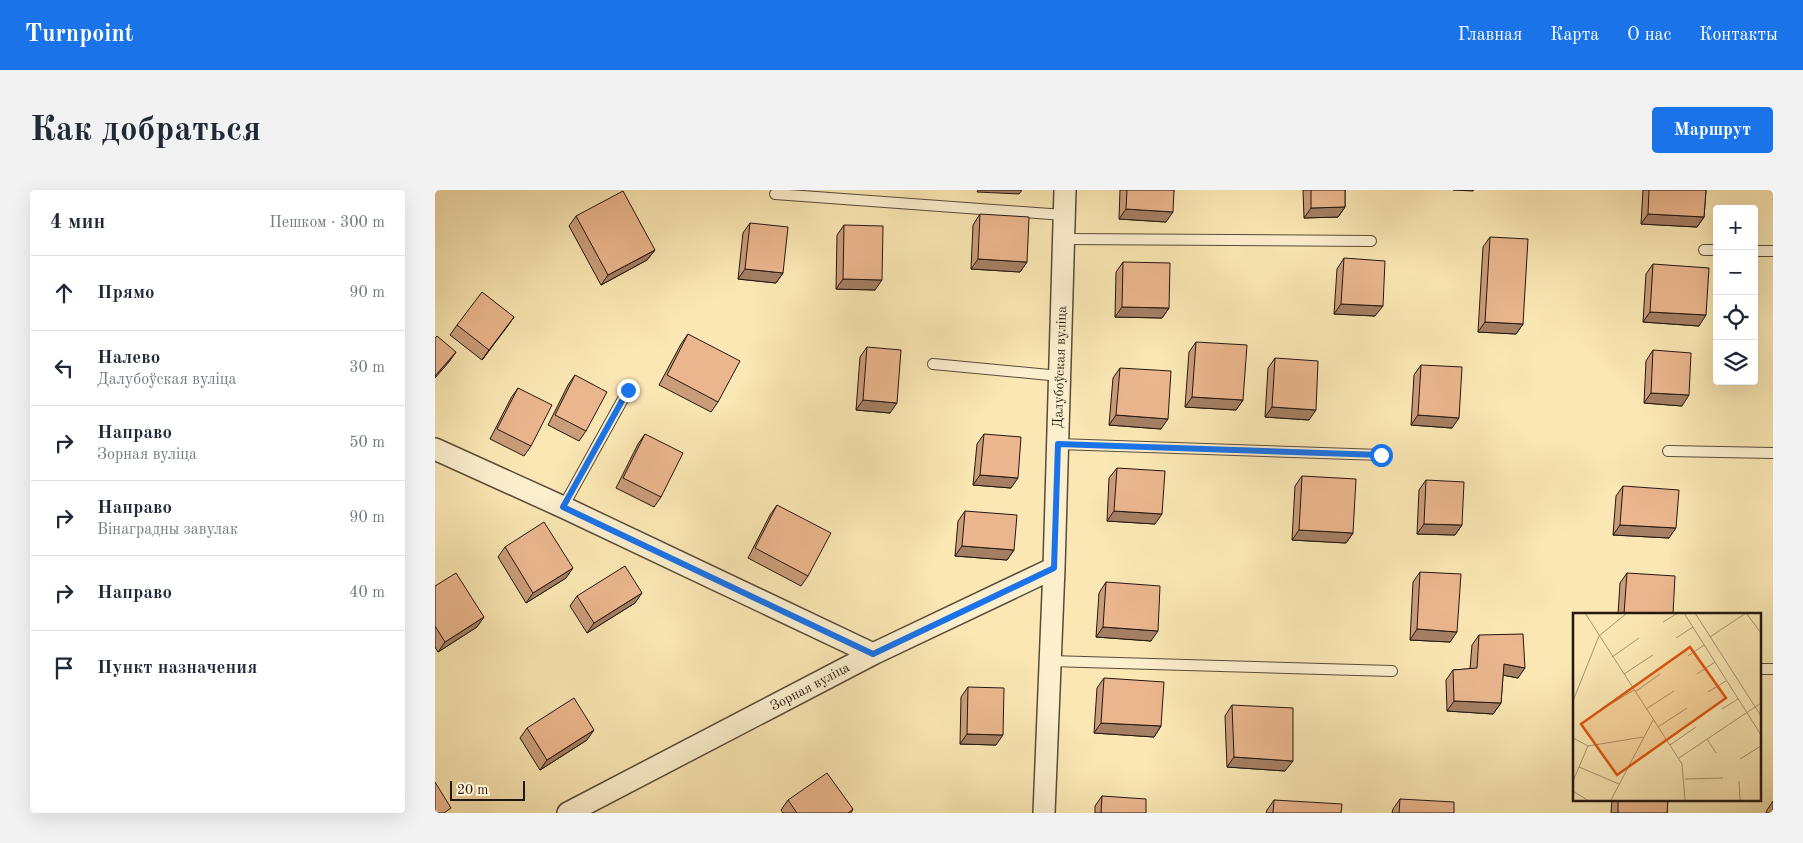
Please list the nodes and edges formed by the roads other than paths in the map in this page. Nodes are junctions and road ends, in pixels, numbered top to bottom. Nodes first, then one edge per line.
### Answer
1 (1065, 190) edge
2 (775, 194) dead end
3 (1065, 215) junction
4 (1064, 239) junction
5 (1371, 241) dead end
6 (1704, 250) dead end
7 (1713, 250) edge
8 (1758, 251) edge
9 (1773, 252) edge
10 (933, 364) dead end
11 (1060, 376) junction
12 (628, 390) dead end
13 (1058, 444) junction
14 (435, 449) edge
15 (1668, 451) dead end
16 (1773, 453) edge
17 (1381, 455) dead end
18 (563, 507) junction
19 (1054, 568) junction
20 (873, 654) junction
21 (1050, 661) junction
22 (1392, 671) dead end
23 (569, 813) edge
24 (1044, 813) edge

1 - 3 street, Далубоўская вуліца
2 - 3 lane
3 - 4 street, Далубоўская вуліца
4 - 5 lane
4 - 11 street, Далубоўская вуліца
6 - 7 lane
8 - 9 lane
10 - 11 lane
11 - 13 street, Далубоўская вуліца
12 - 18 lane
13 - 17 lane
13 - 19 street, Далубоўская вуліца
14 - 18 street
15 - 16 lane
18 - 20 street
19 - 20 street, Зорная вуліца
19 - 21 street, Далубоўская вуліца
20 - 23 street, Зорная вуліца
21 - 22 lane
21 - 24 street, Далубоўская вуліца

